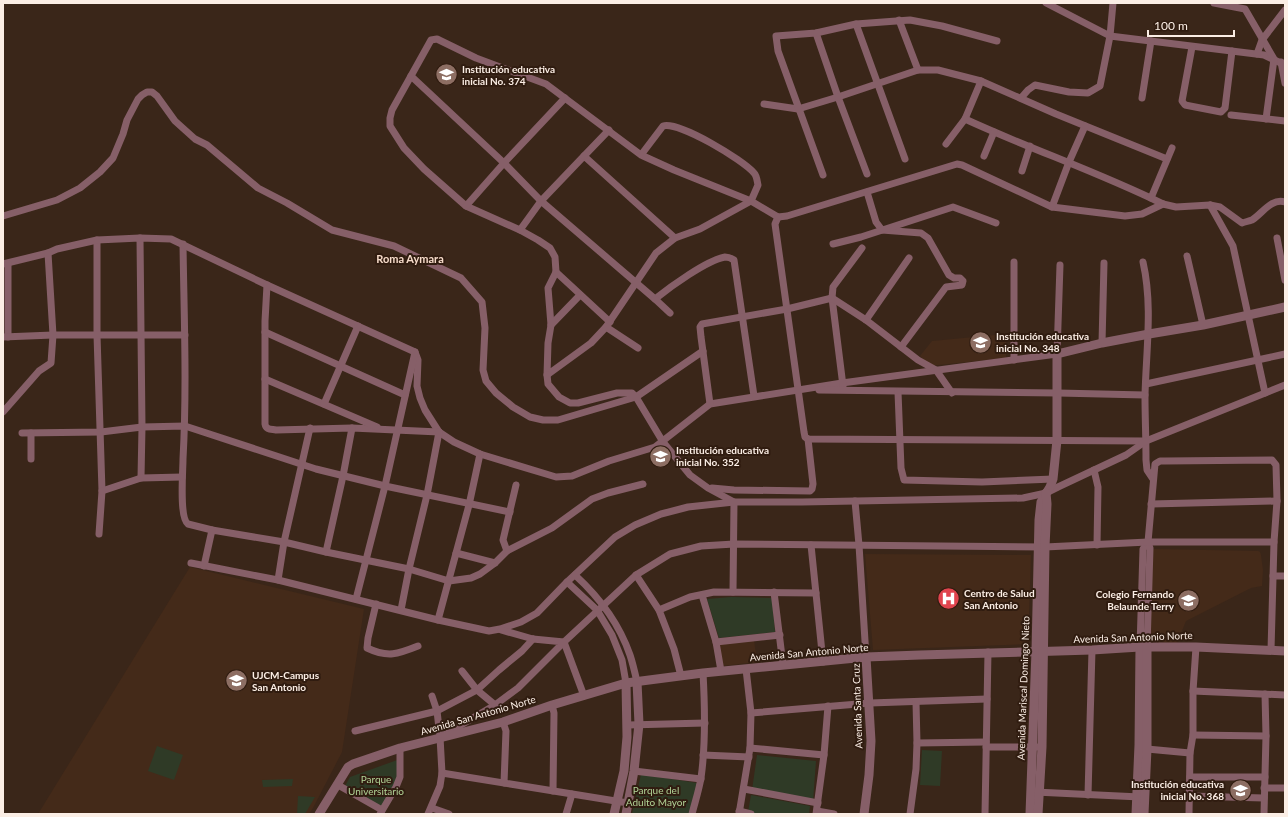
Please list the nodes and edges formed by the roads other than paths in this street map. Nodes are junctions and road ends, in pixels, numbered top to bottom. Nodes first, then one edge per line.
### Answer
1 (1046, 3) edge
2 (1113, 3) edge
3 (1214, 3) edge
4 (1285, 10) edge
5 (899, 20) junction
6 (856, 24) junction
7 (816, 32) junction
8 (1110, 36) junction
9 (1262, 40) junction
10 (1151, 41) junction
11 (996, 42) dead end
12 (1192, 47) junction
13 (1232, 51) junction
14 (1257, 54) junction
15 (1280, 62) edge
16 (918, 70) junction
17 (411, 76) junction
18 (981, 81) junction
19 (1285, 83) edge
20 (877, 84) junction
21 (838, 97) junction
22 (564, 98) junction
23 (1021, 98) junction
24 (1142, 98) dead end
25 (764, 104) dead end
26 (798, 109) junction
27 (1231, 115) dead end
28 (965, 119) junction
29 (1266, 119) junction
30 (1285, 121) edge
31 (1085, 126) junction
32 (609, 130) junction
33 (994, 132) junction
34 (946, 144) dead end
35 (1030, 146) junction
36 (1172, 148) dead end
37 (642, 155) junction
38 (584, 156) junction
39 (984, 156) dead end
40 (1167, 159) junction
41 (905, 160) dead end
42 (1068, 162) junction
43 (504, 163) junction
44 (1022, 171) dead end
45 (867, 174) dead end
46 (823, 176) dead end
47 (867, 192) junction
48 (1151, 198) junction
49 (541, 201) junction
50 (751, 201) junction
51 (1285, 202) edge
52 (1163, 204) junction
53 (1210, 205) junction
54 (466, 206) junction
55 (1052, 207) junction
56 (3, 216) edge
57 (778, 217) junction
58 (996, 223) dead end
59 (520, 230) junction
60 (882, 230) junction
61 (140, 238) junction
62 (675, 238) junction
63 (1277, 238) dead end
64 (97, 240) junction
65 (183, 244) junction
66 (833, 244) dead end
67 (862, 248) dead end
68 (48, 253) junction
69 (1187, 256) dead end
70 (909, 258) dead end
71 (1014, 262) dead end
72 (1143, 262) dead end
73 (6, 264) edge
74 (1104, 264) dead end
75 (1060, 265) dead end
76 (556, 272) junction
77 (1285, 280) edge
78 (267, 284) junction
79 (636, 284) junction
80 (580, 295) junction
81 (832, 298) junction
82 (655, 299) junction
83 (1285, 307) edge
84 (787, 309) junction
85 (670, 313) dead end
86 (1247, 315) junction
87 (742, 318) junction
88 (866, 320) junction
89 (608, 324) junction
90 (552, 325) junction
91 (1203, 325) junction
92 (358, 326) junction
93 (265, 332) junction
94 (1149, 334) junction
95 (52, 335) junction
96 (97, 335) junction
97 (141, 335) junction
98 (185, 335) junction
99 (6, 337) edge
100 (1102, 343) junction
101 (900, 347) junction
102 (638, 348) dead end
103 (703, 351) junction
104 (415, 352) junction
105 (1057, 354) junction
106 (1285, 354) edge
107 (1014, 360) junction
108 (1257, 361) junction
109 (341, 365) junction
110 (936, 370) junction
111 (547, 375) junction
112 (265, 379) junction
113 (1146, 384) junction
114 (1285, 385) edge
115 (843, 386) junction
116 (799, 390) junction
117 (898, 392) junction
118 (952, 392) junction
119 (1058, 393) junction
120 (1265, 393) junction
121 (1145, 395) junction
122 (405, 396) junction
123 (754, 396) junction
124 (636, 397) junction
125 (324, 404) junction
126 (710, 404) junction
127 (3, 412) edge
128 (185, 426) junction
129 (142, 427) junction
130 (310, 428) junction
131 (352, 428) junction
132 (382, 429) junction
133 (397, 430) junction
134 (101, 432) junction
135 (439, 432) junction
136 (22, 433) dead end
137 (31, 433) junction
138 (808, 438) junction
139 (899, 439) junction
140 (1057, 440) junction
141 (1146, 441) junction
142 (663, 442) junction
143 (480, 454) junction
144 (31, 459) dead end
145 (301, 465) junction
146 (1094, 470) junction
147 (343, 476) junction
148 (182, 477) junction
149 (141, 478) junction
150 (1053, 479) junction
151 (1153, 479) junction
152 (643, 484) dead end
153 (516, 485) dead end
154 (385, 486) junction
155 (708, 488) junction
156 (102, 491) junction
157 (1046, 493) junction
158 (427, 495) junction
159 (855, 501) junction
160 (1277, 501) junction
161 (734, 502) junction
162 (469, 504) junction
163 (1151, 504) junction
164 (510, 512) junction
165 (212, 530) junction
166 (100, 534) dead end
167 (284, 542) junction
168 (1148, 542) junction
169 (1274, 542) junction
170 (734, 544) junction
171 (811, 545) junction
172 (859, 545) junction
173 (1097, 545) junction
174 (1042, 547) junction
175 (507, 551) junction
176 (326, 552) junction
177 (456, 553) junction
178 (366, 560) junction
179 (495, 563) junction
180 (192, 564) dead end
181 (204, 566) junction
182 (409, 569) junction
183 (575, 575) junction
184 (636, 575) junction
185 (1273, 576) junction
186 (1285, 576) edge
187 (278, 580) junction
188 (449, 581) junction
189 (567, 582) junction
190 (732, 592) junction
191 (774, 592) junction
192 (816, 593) junction
193 (702, 595) junction
194 (356, 599) junction
195 (376, 604) junction
196 (603, 605) junction
197 (400, 610) junction
198 (597, 610) junction
199 (659, 610) junction
200 (438, 620) junction
201 (500, 630) junction
202 (780, 634) junction
203 (533, 639) junction
204 (564, 642) junction
205 (716, 642) junction
206 (418, 646) dead end
207 (1196, 646) junction
208 (1144, 647) junction
209 (1092, 650) junction
210 (1271, 650) junction
211 (1040, 651) junction
212 (1285, 651) edge
213 (988, 652) junction
214 (866, 657) junction
215 (823, 662) junction
216 (783, 665) junction
217 (746, 669) junction
218 (462, 671) dead end
219 (721, 672) junction
220 (703, 673) junction
221 (681, 676) junction
222 (637, 682) junction
223 (626, 683) junction
224 (477, 690) junction
225 (1193, 691) junction
226 (1266, 694) junction
227 (1285, 695) edge
228 (432, 696) dead end
229 (584, 696) junction
230 (987, 699) junction
231 (916, 702) junction
232 (870, 703) junction
233 (495, 705) junction
234 (552, 705) junction
235 (828, 706) junction
236 (437, 711) junction
237 (751, 713) junction
238 (503, 722) junction
239 (706, 723) junction
240 (639, 724) junction
241 (628, 725) junction
242 (355, 731) dead end
243 (1193, 735) junction
244 (1266, 736) junction
245 (440, 737) junction
246 (917, 743) junction
247 (986, 744) junction
248 (1139, 745) junction
249 (1032, 747) junction
250 (1042, 747) junction
251 (400, 748) junction
252 (750, 748) junction
253 (1147, 750) junction
254 (1190, 753) junction
255 (703, 754) junction
256 (824, 755) junction
257 (749, 757) junction
258 (634, 771) junction
259 (442, 772) junction
260 (1190, 777) junction
261 (1265, 777) junction
262 (701, 779) junction
263 (504, 783) junction
264 (338, 785) junction
265 (1264, 788) junction
266 (1285, 788) edge
267 (744, 789) junction
268 (552, 790) junction
269 (1035, 792) junction
270 (572, 794) junction
271 (1088, 795) junction
272 (1190, 796) junction
273 (1141, 797) junction
274 (1264, 798) junction
275 (617, 801) junction
276 (628, 802) junction
277 (818, 803) junction
278 (430, 811) edge
279 (381, 812) edge
280 (739, 813) edge
281 (817, 813) edge
282 (1034, 813) edge
283 (319, 814) edge
284 (449, 814) edge
285 (566, 814) edge
286 (614, 814) edge
287 (626, 814) edge
288 (692, 814) edge
289 (750, 814) edge
290 (834, 814) edge
291 (864, 814) edge
292 (911, 814) edge
293 (985, 814) edge
294 (1136, 814) edge
295 (1144, 814) edge
296 (1189, 814) edge
297 (1264, 814) edge

1 - 8 street
2 - 8 street
3 - 9 street
4 - 9 street
5 - 6 street
5 - 11 street
5 - 16 street
6 - 7 street
6 - 20 street
7 - 21 street
7 - 26 street
8 - 10 street
8 - 23 street
9 - 14 street
9 - 15 street
10 - 12 street
10 - 24 street
12 - 13 street
12 - 13 street
13 - 14 street
14 - 15 street
15 - 19 street
15 - 29 street
16 - 18 street
16 - 20 street
17 - 22 street
17 - 43 street
17 - 54 street
18 - 23 street
18 - 28 street
20 - 21 street
20 - 41 street
21 - 26 street
21 - 45 street
22 - 32 street
22 - 43 street
23 - 31 street
25 - 26 street
26 - 46 street
27 - 29 street
28 - 33 street
28 - 34 street
29 - 30 street
31 - 40 street
31 - 42 street
32 - 37 street
32 - 38 street
33 - 35 street
33 - 39 street
35 - 42 street
35 - 44 street
36 - 40 street
37 - 50 street
37 - 50 street
38 - 49 street
38 - 62 street
40 - 48 street
42 - 48 street
42 - 55 street
43 - 49 street
43 - 54 street
47 - 55 street
47 - 57 street
47 - 60 street
48 - 52 street
49 - 59 street
49 - 79 street
50 - 57 street
50 - 62 street
51 - 53 street
52 - 53 street
52 - 55 street
53 - 86 street
54 - 59 street
56 - 124 street
57 - 84 street
58 - 60 street
59 - 76 street
60 - 66 street
60 - 101 street
61 - 64 street
61 - 65 street
61 - 97 street
62 - 79 street
63 - 77 street
64 - 68 street
64 - 96 street
65 - 78 street
65 - 98 street
67 - 81 street
68 - 73 street
68 - 95 street
69 - 91 street
70 - 88 street
71 - 107 street
72 - 94 street
73 - 99 street
74 - 100 street
75 - 105 street, Avenida Mariscal Domingo Nieto
76 - 80 street
76 - 90 street
78 - 92 street
78 - 93 street
79 - 82 street
79 - 89 street
80 - 89 street
80 - 90 street
81 - 84 street
81 - 88 street
81 - 115 street
82 - 85 street
82 - 87 street
83 - 86 street
84 - 87 street
84 - 116 street
86 - 91 street
86 - 108 street
87 - 103 street
87 - 123 street
88 - 101 street
89 - 102 street
89 - 111 street
90 - 111 street
91 - 94 street
92 - 104 street
92 - 109 street
93 - 109 street
93 - 112 street
94 - 100 street
94 - 113 street
95 - 96 street
95 - 99 street
95 - 127 street
96 - 97 street
96 - 134 street
97 - 98 street
97 - 129 street
98 - 128 street
100 - 105 street
101 - 110 street
103 - 124 street
103 - 126 street
104 - 122 street
104 - 135 street
105 - 107 street
105 - 119 street, Avenida Mariscal Domingo Nieto
106 - 108 street
107 - 110 street
108 - 113 street
108 - 120 street
109 - 122 street
109 - 125 street
110 - 115 street
110 - 118 street
111 - 124 street
112 - 125 street
112 - 130 street
113 - 121 street
114 - 120 street
115 - 116 street
115 - 117 street
116 - 123 street
116 - 138 street
117 - 118 street
117 - 139 street
118 - 119 street
119 - 121 street
119 - 140 street, Avenida Mariscal Domingo Nieto
120 - 141 street
121 - 141 street
122 - 133 street
123 - 126 street
124 - 142 street
125 - 132 street
126 - 142 street
128 - 129 street
128 - 145 street
128 - 148 street
129 - 134 street
129 - 149 street
130 - 131 street
130 - 145 street
131 - 132 street
131 - 147 street
132 - 133 street
133 - 135 street
133 - 154 street
134 - 137 street
134 - 156 street
135 - 143 street
135 - 158 street
136 - 137 street
137 - 144 street
138 - 139 street
138 - 155 street
139 - 140 street
139 - 150 street
140 - 141 street
140 - 150 street, Avenida Mariscal Domingo Nieto
141 - 146 street
141 - 151 street
142 - 143 street
142 - 155 street
143 - 162 street
145 - 147 street
145 - 167 street
146 - 157 street
146 - 173 street
147 - 154 street
147 - 176 street
148 - 149 street
148 - 165 street
149 - 156 street
150 - 157 street, Avenida Mariscal Domingo Nieto
151 - 160 street
151 - 163 street
152 - 175 street
153 - 164 street
154 - 158 street
154 - 178 street
155 - 161 street
156 - 166 street
157 - 159 street
157 - 174 street, Avenida Mariscal Domingo Nieto
158 - 162 street
158 - 182 street
159 - 161 street
159 - 172 street, Avenida Santa Cruz
160 - 163 street
160 - 169 street
161 - 170 street
161 - 183 street
162 - 164 street
162 - 177 street
163 - 168 street
164 - 175 street
165 - 167 street
165 - 181 street
167 - 176 street
167 - 187 street
168 - 169 street
168 - 173 street
168 - 208 street
169 - 185 street
170 - 171 street
170 - 184 street
170 - 190 street
171 - 172 street
171 - 192 street
172 - 174 street
172 - 214 street, Avenida Santa Cruz
173 - 174 street
174 - 211 street, Avenida Mariscal Domingo Nieto
175 - 179 street
176 - 178 street
177 - 179 street
177 - 188 street
178 - 182 street
178 - 194 street
179 - 188 street
180 - 181 street
181 - 187 street
182 - 188 street
182 - 197 street
183 - 189 street
183 - 196 street
184 - 196 street
184 - 199 street
185 - 186 street
185 - 210 street
187 - 194 street
188 - 200 street
189 - 198 street
189 - 201 street
190 - 191 street
190 - 193 street
191 - 192 street
191 - 202 street
192 - 215 street
193 - 199 street
193 - 205 street
194 - 195 street
195 - 197 street
195 - 206 street
196 - 198 street
196 - 222 street
197 - 200 street
198 - 204 street
198 - 223 street
199 - 221 street
200 - 201 street
201 - 203 street
202 - 205 street
202 - 216 street
203 - 204 street
203 - 224 street
204 - 229 street
204 - 233 street
205 - 219 street
207 - 208 street, Avenida San Antonio Norte
207 - 210 street, Avenida San Antonio Norte
207 - 225 street
208 - 209 street, Avenida San Antonio Norte
208 - 248 street
208 - 253 street
209 - 211 street, Avenida San Antonio Norte
209 - 271 street
210 - 212 street, Avenida San Antonio Norte
211 - 213 street, Avenida San Antonio Norte
211 - 249 street, Avenida Mariscal Domingo Nieto
211 - 250 street, Avenida Mariscal Domingo Nieto
213 - 214 street, Avenida San Antonio Norte
213 - 230 street
214 - 215 street, Avenida San Antonio Norte
214 - 232 street, Avenida Santa Cruz
215 - 216 street, Avenida San Antonio Norte
216 - 217 street, Avenida San Antonio Norte
217 - 219 street, Avenida San Antonio Norte
217 - 237 street
218 - 224 street
219 - 220 street, Avenida San Antonio Norte
220 - 221 street, Avenida San Antonio Norte
220 - 239 street
221 - 222 street, Avenida San Antonio Norte
222 - 223 street, Avenida San Antonio Norte
222 - 240 street
223 - 229 street, Avenida San Antonio Norte
223 - 241 street
224 - 233 street
224 - 236 street
225 - 226 street
225 - 243 street
226 - 227 street
226 - 244 street
228 - 236 street
229 - 234 street, Avenida San Antonio Norte
230 - 231 street
230 - 247 street
231 - 232 street
231 - 246 street
232 - 235 street
232 - 291 street, Avenida Santa Cruz
233 - 245 street
234 - 238 street, Avenida San Antonio Norte
234 - 268 street
235 - 237 street
235 - 256 street
236 - 242 street
236 - 245 street
237 - 252 street
238 - 245 street, Avenida San Antonio Norte
238 - 263 street
239 - 240 street
239 - 255 street
240 - 241 street
240 - 258 street
241 - 275 street
243 - 244 street
243 - 254 street
244 - 261 street
245 - 251 street, Avenida San Antonio Norte
245 - 259 street
246 - 247 street
246 - 292 street
247 - 249 street
247 - 293 street
248 - 253 street
248 - 273 street
249 - 250 street
249 - 269 street, Avenida Mariscal Domingo Nieto
250 - 269 street, Avenida Mariscal Domingo Nieto
251 - 264 street, Avenida San Antonio Norte
251 - 279 street
252 - 256 street
252 - 257 street
253 - 254 street
253 - 273 street
254 - 260 street
255 - 257 street
255 - 262 street
256 - 277 street
257 - 267 street
258 - 262 street
258 - 276 street
259 - 263 street
259 - 278 street
260 - 261 street
260 - 272 street
261 - 265 street
262 - 288 street
263 - 268 street
264 - 279 street
264 - 283 street
265 - 266 street
265 - 274 street
267 - 277 street
267 - 280 street
268 - 270 street
269 - 271 street
269 - 282 street, Avenida Mariscal Domingo Nieto
270 - 275 street
270 - 285 street
271 - 273 street
272 - 274 street
272 - 296 street
273 - 294 street
273 - 295 street
274 - 297 street
275 - 276 street
275 - 286 street
276 - 287 street
277 - 281 street
278 - 284 street
280 - 289 street
281 - 290 street

